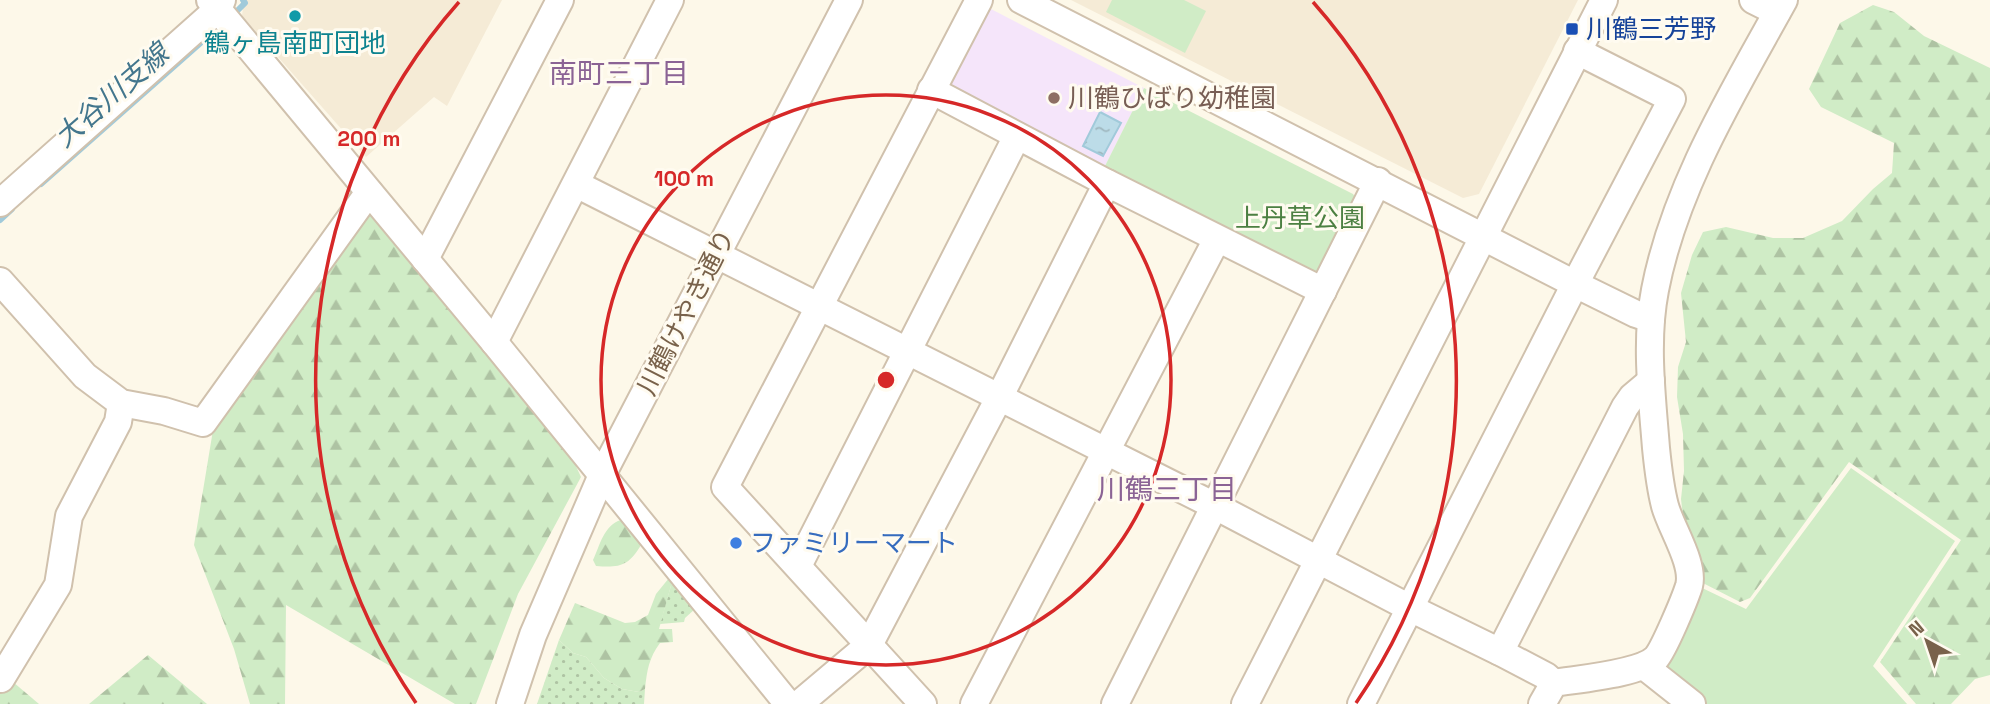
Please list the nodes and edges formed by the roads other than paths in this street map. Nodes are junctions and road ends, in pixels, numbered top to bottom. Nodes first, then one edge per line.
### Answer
1 (560, 0) edge
2 (670, 0) edge
3 (849, 0) edge
4 (979, 0) edge
5 (1021, 0) edge
6 (1604, 0) edge
7 (1753, 0) edge
8 (217, 3) edge
9 (1781, 6) edge
10 (1577, 51) junction
11 (932, 90) junction
12 (1017, 136) junction
13 (1378, 181) junction
14 (1107, 183) junction
15 (576, 184) junction
16 (369, 192) junction
17 (0, 203) edge
18 (1482, 237) junction
19 (1217, 239) junction
20 (716, 253) junction
21 (425, 259) junction
22 (0, 281) edge
23 (1575, 284) junction
24 (1322, 290) junction
25 (821, 307) junction
26 (1651, 319) junction
27 (494, 342) junction
28 (909, 351) junction
29 (1651, 381) junction
30 (999, 398) junction
31 (121, 403) junction
32 (1107, 452) junction
33 (602, 475) junction
34 (1215, 506) junction
35 (1319, 561) junction
36 (798, 566) junction
37 (1410, 608) junction
38 (870, 645) junction
39 (1500, 652) junction
40 (1644, 666) junction
41 (1, 679) edge
42 (1548, 693) edge
43 (510, 704) edge
44 (788, 704) edge
45 (799, 704) edge
46 (923, 704) edge
47 (974, 704) edge
48 (1115, 704) edge
49 (1245, 704) edge
50 (1361, 704) edge
51 (1692, 704) edge

1 - 21 street
2 - 15 street
3 - 20 street, 川鶴けやき通り
4 - 11 street
5 - 13 street
6 - 10 street
7 - 9 street
8 - 16 street
8 - 17 street
9 - 26 street
10 - 18 street
10 - 23 street
11 - 12 street
11 - 25 street
12 - 14 street
12 - 28 street
13 - 18 street
13 - 24 street
14 - 19 street
14 - 30 street
15 - 20 street
15 - 27 street
16 - 21 street
16 - 31 street
18 - 23 street
18 - 35 street
19 - 24 street
19 - 32 street
20 - 25 street
20 - 33 street, 川鶴けやき通り
21 - 27 street
22 - 31 street
23 - 26 street
23 - 37 street
24 - 34 street
25 - 28 street
25 - 36 street
26 - 29 street
27 - 33 street
28 - 30 street
28 - 36 street
29 - 39 street
29 - 40 street
30 - 32 street
30 - 38 street
31 - 41 street
32 - 34 street
32 - 47 street
33 - 43 street, 川鶴けやき通り
33 - 44 street
34 - 35 street
34 - 48 street
35 - 37 street
35 - 49 street
36 - 38 street
37 - 39 street
37 - 50 street
38 - 45 street
38 - 46 street
39 - 42 street
40 - 42 street
40 - 51 street

